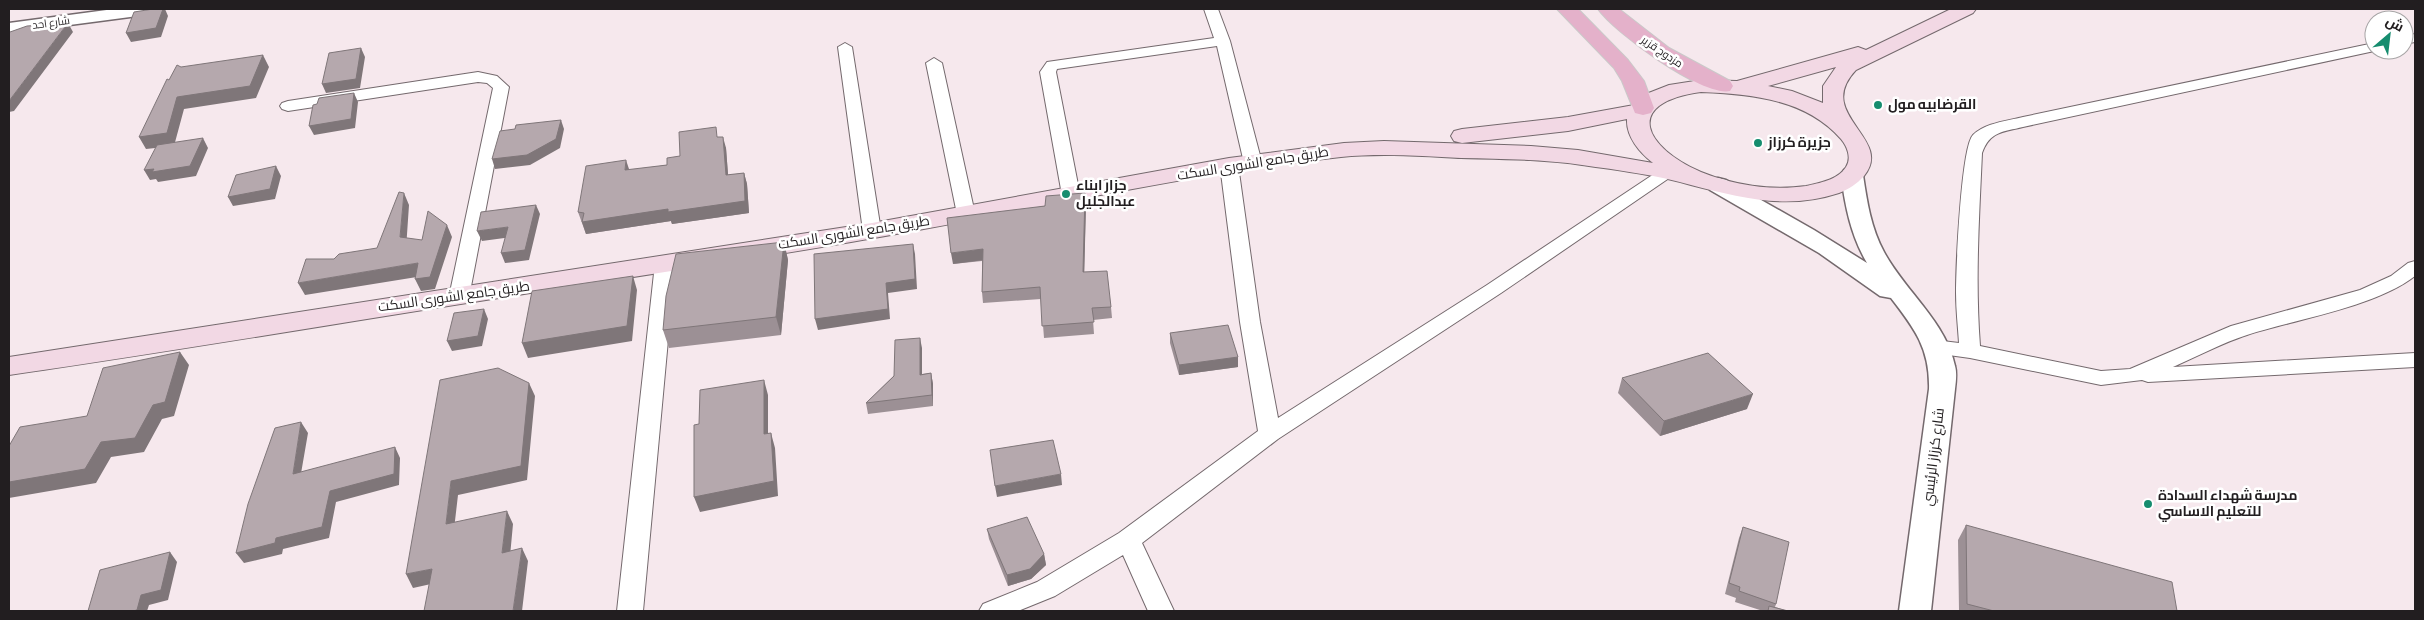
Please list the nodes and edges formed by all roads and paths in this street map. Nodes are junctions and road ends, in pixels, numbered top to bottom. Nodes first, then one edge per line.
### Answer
1 (153, 9) edge
2 (1211, 9) edge
3 (1567, 9) edge
4 (1608, 9) edge
5 (1966, 9) edge
6 (9, 28) edge
7 (1902, 39) junction
8 (1223, 41) junction
9 (845, 47) dead end
10 (2364, 49) edge
11 (934, 63) dead end
12 (1730, 86) junction
13 (288, 106) dead end
14 (1642, 109) junction
15 (1838, 123) junction
16 (1384, 148) junction
17 (1241, 164) junction
18 (1666, 174) junction
19 (1852, 175) junction
20 (1709, 182) junction
21 (1070, 195) junction
22 (966, 214) junction
23 (872, 231) junction
24 (665, 264) junction
25 (2415, 267) edge
26 (459, 297) junction
27 (1912, 310) junction
28 (1934, 348) junction
29 (1970, 351) junction
30 (2415, 360) edge
31 (9, 366) edge
32 (2134, 376) junction
33 (1270, 434) junction
34 (1128, 540) junction
35 (630, 611) edge
36 (992, 611) edge
37 (1161, 611) edge
38 (1915, 611) edge

1 - 6 street, شارع احد
2 - 8 street
3 - 14 main road
4 - 12 main road, مزدوج قزير
5 - 7 main road
7 - 12 main road
7 - 15 main road
8 - 17 street
8 - 21 street
9 - 23 street
10 - 29 street
11 - 22 street
12 - 14 main road
12 - 15 main road
13 - 26 street
14 - 16 main road
14 - 20 main road
15 - 19 main road
16 - 17 main road, طريق جامع الشورى السكت
16 - 18 main road, طريق جامع الشورى السكت
17 - 21 main road, طريق جامع الشورى السكت
17 - 33 street
18 - 20 main road, طريق جامع الشورى السكت
18 - 33 street
19 - 20 main road, طريق جامع الشورى السكت
19 - 27 street, شارع كرزاز الرئيسي
20 - 27 street, شارع كرزاز الرئيسي
21 - 22 main road, طريق جامع الشورى السكت
22 - 23 main road, طريق جامع الشورى السكت
23 - 24 main road, طريق جامع الشورى السكت
24 - 26 main road, طريق جامع الشورى السكت
24 - 35 street
25 - 32 street
26 - 31 main road, طريق جامع الشورى السكت
27 - 28 street, شارع كرزاز الرئيسي
28 - 29 street
28 - 38 street, شارع كرزاز الرئيسي
29 - 32 street
30 - 32 street
33 - 34 street
34 - 36 street
34 - 37 street

